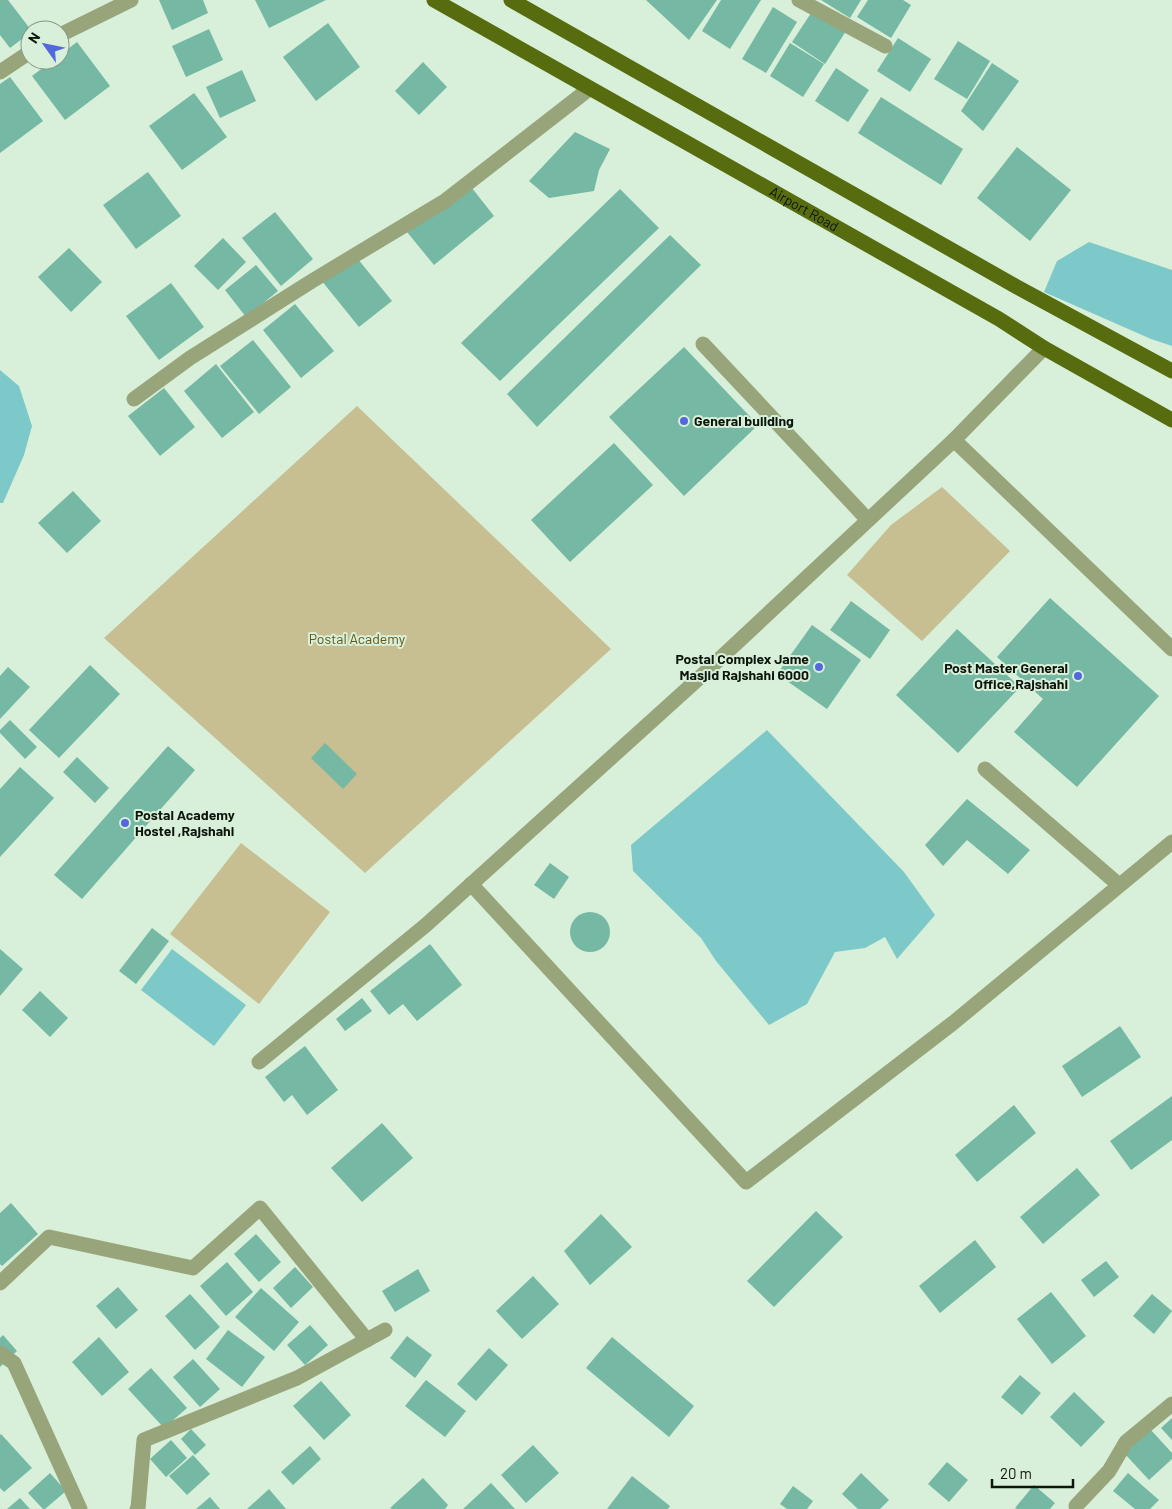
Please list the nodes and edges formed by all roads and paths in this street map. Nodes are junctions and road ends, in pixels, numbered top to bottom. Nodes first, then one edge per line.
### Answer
1 (130, 0) edge
2 (434, 0) edge
3 (511, 0) edge
4 (799, 0) edge
5 (70, 30) edge
6 (885, 46) dead end
7 (20, 59) edge
8 (0, 72) edge
9 (589, 89) junction
10 (703, 344) dead end
11 (1044, 348) junction
12 (1172, 371) edge
13 (134, 399) dead end
14 (1172, 420) edge
15 (954, 440) junction
16 (868, 520) junction
17 (1172, 649) edge
18 (985, 769) dead end
19 (1172, 842) edge
20 (471, 884) junction
21 (1120, 885) junction
22 (259, 1062) dead end
23 (0, 1283) edge
24 (385, 1330) dead end
25 (367, 1340) junction
26 (0, 1353) edge
27 (1172, 1404) edge
28 (138, 1508) edge
29 (1076, 1508) edge
30 (80, 1509) edge

1 - 5 street
2 - 9 main road, Airport Road
3 - 12 main road
4 - 6 street
7 - 8 street
9 - 11 main road, Airport Road
9 - 13 street
10 - 16 street
11 - 14 main road, Airport Road
11 - 15 street
15 - 16 street
15 - 17 street
16 - 20 street
18 - 21 street
19 - 21 street
20 - 21 street
20 - 22 street
23 - 25 street
24 - 25 street
25 - 28 street
26 - 30 street
27 - 29 street

